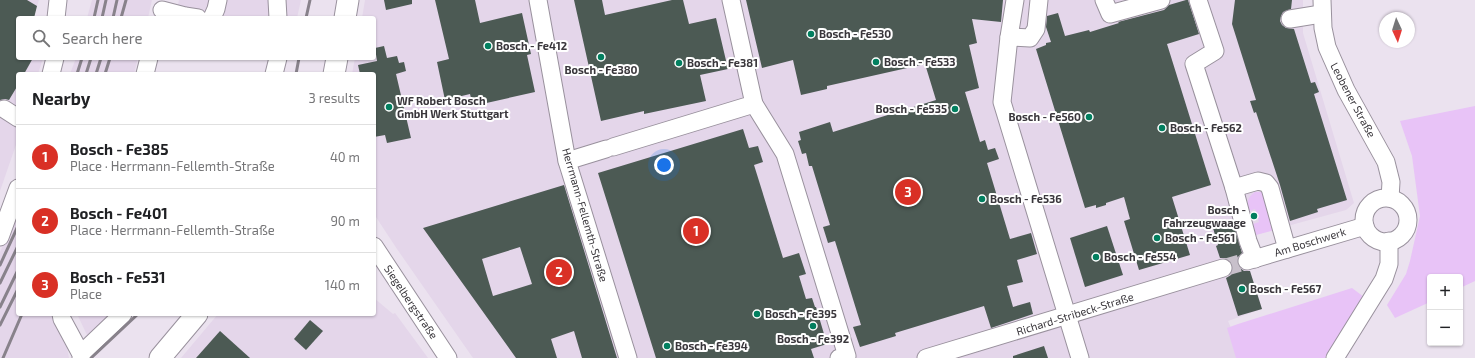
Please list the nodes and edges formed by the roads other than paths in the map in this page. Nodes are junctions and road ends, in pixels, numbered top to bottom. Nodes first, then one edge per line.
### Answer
1 (58, 0) edge
2 (218, 0) edge
3 (277, 0) edge
4 (348, 0) edge
5 (538, 0) edge
6 (731, 0) edge
7 (1015, 0) edge
8 (1039, 0) edge
9 (1104, 0) edge
10 (1161, 0) edge
11 (1198, 0) edge
12 (1322, 7) edge
13 (162, 9) edge
14 (56, 16) edge
15 (185, 16) edge
16 (213, 16) edge
17 (278, 16) edge
18 (345, 16) edge
19 (1290, 19) dead end
20 (1009, 37) junction
21 (54, 60) edge
22 (148, 60) edge
23 (278, 60) edge
24 (337, 60) edge
25 (52, 72) edge
26 (146, 72) edge
27 (274, 72) edge
28 (334, 72) edge
29 (754, 104) junction
30 (568, 161) junction
31 (1232, 182) junction
32 (16, 193) edge
33 (1390, 198) junction
34 (1365, 226) junction
35 (0, 237) edge
36 (1389, 241) junction
37 (376, 249) edge
38 (1287, 249) junction
39 (1223, 268) tunnel mouth
40 (61, 316) edge
41 (121, 316) edge
42 (195, 316) edge
43 (1068, 316) junction
44 (81, 356) edge
45 (160, 358) edge
46 (448, 358) edge
47 (628, 358) edge
48 (839, 358) edge
49 (926, 358) edge
50 (1080, 358) edge
51 (1335, 358) edge

1 - 14 street
2 - 16 street
3 - 17 street
4 - 18 main road
5 - 30 street, Herrmann-Fellemth-Straße
6 - 29 street
7 - 20 street
8 - 20 street
9 - 10 street
11 - 31 street, Am Boschwerk
12 - 19 street
12 - 33 street, Leobener Straße
13 - 15 street
20 - 43 street
21 - 25 street
22 - 26 street
23 - 27 street
24 - 28 main road
29 - 30 street
29 - 48 street
30 - 47 street, Herrmann-Fellemth-Straße
31 - 38 street
31 - 38 street, Am Boschwerk
32 - 35 street
33 - 34 street
33 - 36 street
34 - 36 street
34 - 38 street, Am Boschwerk
36 - 51 street
37 - 46 street, Siegelbergstraße
39 - 43 street, Richard-Stribeck-Straße
40 - 44 street
41 - 44 street
42 - 45 main road
43 - 49 street, Richard-Stribeck-Straße
43 - 50 street

